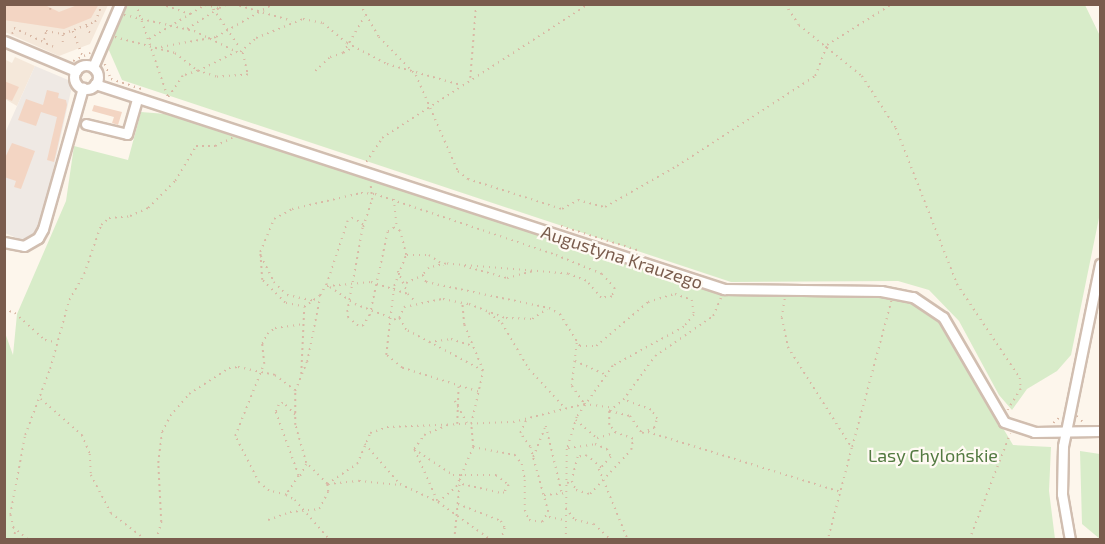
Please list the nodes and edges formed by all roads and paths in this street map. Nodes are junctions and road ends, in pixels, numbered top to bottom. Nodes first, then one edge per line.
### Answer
1 (50, 4) edge
2 (102, 4) edge
3 (136, 4) edge
4 (161, 4) edge
5 (210, 4) edge
6 (228, 4) edge
7 (234, 4) edge
8 (273, 4) edge
9 (360, 4) edge
10 (476, 4) edge
11 (588, 4) edge
12 (785, 4) edge
13 (892, 4) edge
14 (205, 5) edge
15 (212, 8) junction
16 (118, 9) edge
17 (219, 9) junction
18 (50, 10) dead end
19 (214, 12) junction
20 (261, 12) junction
21 (190, 14) junction
22 (364, 16) junction
23 (141, 19) junction
24 (293, 21) junction
25 (15, 22) dead end
26 (87, 25) junction
27 (172, 25) junction
28 (48, 26) dead end
29 (14, 28) junction
30 (186, 29) junction
31 (72, 30) junction
32 (46, 31) junction
33 (227, 31) junction
34 (90, 33) dead end
35 (63, 34) junction
36 (105, 37) junction
37 (8, 38) edge
38 (148, 39) junction
39 (208, 39) junction
40 (44, 40) junction
41 (63, 43) dead end
42 (346, 43) junction
43 (827, 45) junction
44 (54, 47) dead end
45 (354, 47) junction
46 (152, 48) junction
47 (240, 48) junction
48 (236, 52) junction
49 (240, 52) junction
50 (90, 53) dead end
51 (343, 53) junction
52 (82, 56) junction
53 (103, 59) dead end
54 (69, 63) dead end
55 (93, 67) junction
56 (198, 70) junction
57 (76, 71) junction
58 (315, 71) dead end
59 (416, 75) junction
60 (470, 79) junction
61 (95, 84) junction
62 (462, 85) junction
63 (83, 88) junction
64 (144, 90) dead end
65 (137, 99) junction
66 (166, 101) junction
67 (176, 102) dead end
68 (430, 107) junction
69 (86, 124) dead end
70 (236, 129) junction
71 (369, 172) junction
72 (372, 194) junction
73 (394, 199) junction
74 (554, 224) dead end
75 (363, 228) junction
76 (397, 230) junction
77 (4, 242) edge
78 (644, 253) dead end
79 (260, 255) junction
80 (406, 255) junction
81 (1101, 264) edge
82 (444, 265) junction
83 (460, 265) junction
84 (398, 271) junction
85 (535, 271) junction
86 (423, 275) junction
87 (353, 282) junction
88 (379, 283) junction
89 (405, 283) junction
90 (326, 286) junction
91 (393, 289) junction
92 (724, 289) junction
93 (787, 292) junction
94 (892, 292) junction
95 (408, 294) junction
96 (320, 296) junction
97 (315, 301) junction
98 (349, 301) junction
99 (416, 301) junction
100 (462, 302) junction
101 (305, 307) junction
102 (549, 308) junction
103 (4, 309) edge
104 (371, 312) junction
105 (489, 312) junction
106 (390, 319) junction
107 (399, 321) junction
108 (302, 324) junction
109 (56, 342) junction
110 (428, 342) junction
111 (577, 343) junction
112 (473, 346) junction
113 (575, 361) junction
114 (483, 371) junction
115 (260, 372) junction
116 (608, 376) junction
117 (301, 377) junction
118 (458, 386) junction
119 (295, 391) junction
120 (478, 392) junction
121 (40, 398) junction
122 (455, 400) junction
123 (623, 400) junction
124 (584, 404) junction
125 (612, 407) junction
126 (564, 408) junction
127 (1002, 408) dead end
128 (609, 411) junction
129 (1006, 413) junction
130 (295, 415) junction
131 (1010, 415) dead end
132 (1078, 416) dead end
133 (527, 417) junction
134 (1060, 417) dead end
135 (576, 420) junction
136 (1084, 423) dead end
137 (449, 424) junction
138 (457, 424) junction
139 (467, 424) junction
140 (471, 424) junction
141 (1045, 424) dead end
142 (1014, 428) junction
143 (1101, 431) edge
144 (648, 432) junction
145 (1065, 432) junction
146 (616, 433) junction
147 (365, 444) junction
148 (473, 447) junction
149 (852, 448) junction
150 (414, 449) junction
151 (567, 449) junction
152 (533, 458) junction
153 (306, 463) junction
154 (598, 467) junction
155 (299, 477) junction
156 (460, 477) junction
157 (604, 480) junction
158 (572, 482) junction
159 (327, 484) junction
160 (461, 484) junction
161 (566, 484) junction
162 (403, 486) junction
163 (842, 492) junction
164 (562, 493) junction
165 (566, 493) junction
166 (286, 495) junction
167 (543, 495) junction
168 (438, 502) junction
169 (458, 504) junction
170 (565, 507) junction
171 (306, 511) junction
172 (455, 516) junction
173 (549, 517) junction
174 (565, 519) junction
175 (268, 520) dead end
176 (12, 526) junction
177 (16, 540) edge
178 (29, 540) edge
179 (146, 540) edge
180 (156, 540) edge
181 (330, 540) edge
182 (454, 540) edge
183 (491, 540) edge
184 (501, 540) edge
185 (566, 540) edge
186 (611, 540) edge
187 (628, 540) edge
188 (828, 540) edge
189 (969, 540) edge
190 (1070, 540) edge

1 - 18 path
2 - 26 path
3 - 23 path
4 - 21 path
5 - 15 path
6 - 17 path
7 - 20 path
8 - 20 path
9 - 22 path
10 - 60 path
11 - 60 path
12 - 43 path
13 - 43 path
14 - 15 path
14 - 21 path
15 - 17 path
15 - 19 path
16 - 23 path
16 - 36 street
17 - 19 path
19 - 30 path
19 - 33 path
20 - 24 path
20 - 33 path
21 - 27 path
22 - 42 path
22 - 59 path
23 - 27 path
23 - 38 path
24 - 42 path
24 - 47 path
25 - 29 path
26 - 31 path
26 - 34 path
27 - 30 path
27 - 38 path
28 - 32 path
29 - 37 path
29 - 40 path
30 - 39 path
31 - 35 path
31 - 52 path
32 - 35 path
32 - 40 path
33 - 39 path
33 - 47 path
35 - 41 path
36 - 46 path
36 - 55 street
37 - 57 street
38 - 46 path
39 - 46 path
39 - 48 path
40 - 44 path
42 - 45 path
42 - 51 path
43 - 68 path
43 - 129 path
45 - 51 path
45 - 59 path
46 - 56 path
46 - 66 path
47 - 49 path
48 - 49 path
48 - 56 path
49 - 56 path
50 - 52 path
51 - 58 path
52 - 54 path
53 - 64 path
55 - 57 street
55 - 61 street
56 - 66 path
57 - 63 street
59 - 62 path
59 - 68 path
60 - 62 path
61 - 63 street
61 - 65 street, Augustyna Krauzego
62 - 68 path
63 - 77 street
65 - 66 street, Augustyna Krauzego
65 - 69 street
66 - 67 path
66 - 70 street, Augustyna Krauzego
68 - 71 path
70 - 71 street, Augustyna Krauzego
70 - 109 path
71 - 72 path
71 - 92 street, Augustyna Krauzego
72 - 73 path
72 - 75 path
72 - 79 path
73 - 76 path
73 - 85 path
74 - 78 path
75 - 87 path
75 - 90 path
76 - 80 path
76 - 88 path
79 - 97 path
79 - 101 path
80 - 82 path
80 - 84 path
81 - 145 street
82 - 83 path
82 - 86 path
83 - 85 path
83 - 85 path
84 - 89 path
84 - 91 path
86 - 89 path
86 - 102 path
87 - 88 path
87 - 90 path
87 - 98 path
88 - 91 path
88 - 104 path
89 - 95 path
90 - 96 path
90 - 98 path
91 - 95 path
91 - 106 path
92 - 93 street, Augustyna Krauzego
92 - 123 path
93 - 94 street, Augustyna Krauzego
93 - 149 path
94 - 142 street, Augustyna Krauzego
94 - 149 path
95 - 99 path
96 - 97 path
96 - 117 path
97 - 101 path
98 - 104 path
98 - 104 path
99 - 100 path
99 - 107 path
100 - 105 path
100 - 112 path
101 - 108 path
102 - 105 path
102 - 111 path
103 - 109 path
104 - 106 path
105 - 126 path
106 - 107 path
106 - 118 path
107 - 110 path
108 - 115 path
108 - 117 path
109 - 121 path
110 - 112 path
110 - 114 path
111 - 113 path
111 - 116 path
112 - 114 path
113 - 116 path
113 - 124 path
114 - 120 path
115 - 119 path
115 - 166 path
115 - 180 path
116 - 124 path
117 - 119 path
118 - 120 path
118 - 122 path
119 - 130 path
120 - 140 path
121 - 176 path
121 - 179 path
122 - 138 path
122 - 139 path
123 - 125 path
123 - 144 path
124 - 125 path
124 - 126 path
124 - 135 path
125 - 128 path
126 - 133 path
127 - 129 path
128 - 144 path
128 - 146 path
129 - 131 path
130 - 153 path
130 - 155 path
132 - 136 path
133 - 140 path
133 - 152 path
134 - 141 path
135 - 146 path
135 - 151 path
137 - 138 path
137 - 147 path
137 - 150 path
138 - 139 path
139 - 140 path
140 - 148 path
142 - 145 street
142 - 189 path
143 - 145 street
144 - 163 path
145 - 190 street
146 - 157 path
147 - 159 path
147 - 162 path
148 - 156 path
148 - 173 path
149 - 163 path
150 - 156 path
150 - 168 path
151 - 154 path
151 - 161 path
152 - 164 path
152 - 167 path
153 - 155 path
153 - 159 path
154 - 157 path
154 - 158 path
155 - 166 path
156 - 160 path
156 - 160 path
156 - 168 path
157 - 158 path
157 - 187 path
158 - 161 path
159 - 162 path
159 - 171 path
160 - 169 path
161 - 165 path
162 - 168 path
163 - 188 path
164 - 165 path
164 - 167 path
165 - 170 path
166 - 171 path
167 - 173 path
168 - 172 path
169 - 172 path
169 - 184 path
170 - 174 path
170 - 186 path
171 - 175 path
171 - 181 path
172 - 182 path
172 - 183 path
173 - 174 path
174 - 185 path
176 - 177 path
176 - 178 path

